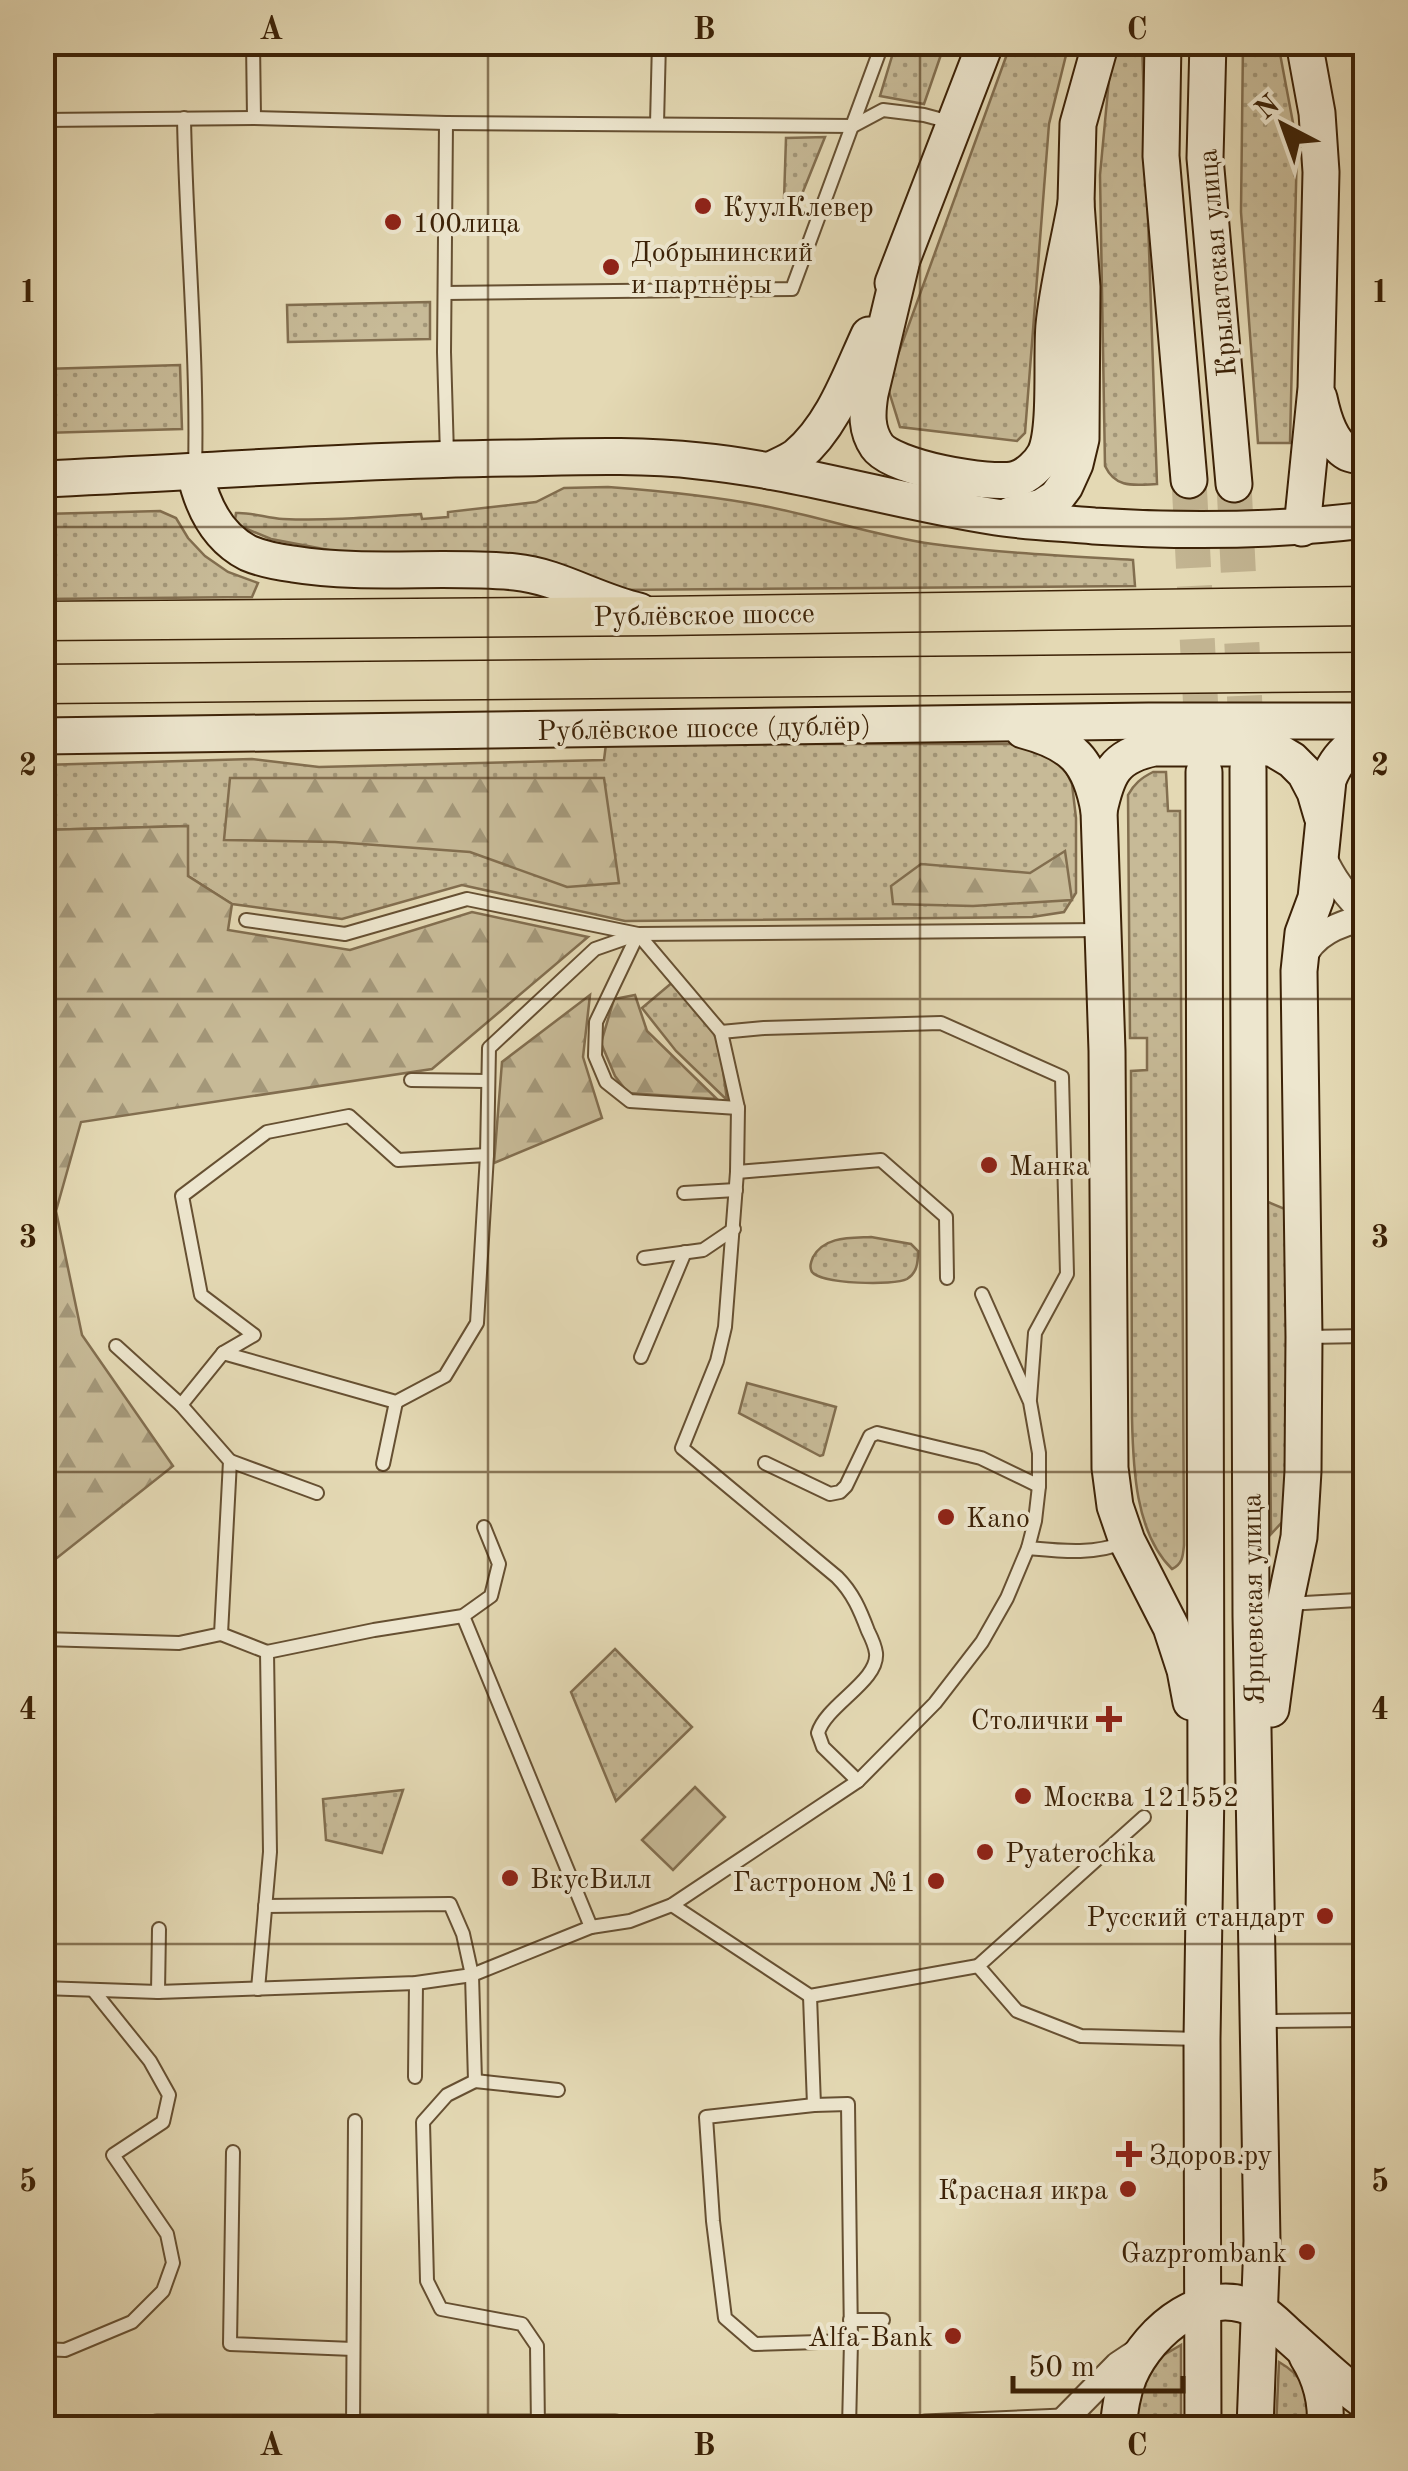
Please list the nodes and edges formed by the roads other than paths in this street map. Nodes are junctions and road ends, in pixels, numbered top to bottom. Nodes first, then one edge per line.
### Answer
1 (253, 42) edge
2 (659, 42) edge
3 (883, 42) edge
4 (986, 42) edge
5 (1101, 42) edge
6 (1163, 42) edge
7 (1208, 42) edge
8 (1304, 42) edge
9 (184, 118) junction
10 (254, 118) junction
11 (42, 120) edge
12 (446, 123) junction
13 (954, 123) junction
14 (656, 124) junction
15 (854, 126) junction
16 (1076, 204) junction
17 (902, 264) junction
18 (445, 294) junction
19 (1316, 388) junction
20 (1366, 457) edge
21 (448, 459) junction
22 (769, 470) junction
23 (195, 472) junction
24 (42, 479) edge
25 (1188, 480) tunnel mouth
26 (1234, 484) tunnel mouth
27 (997, 518) junction
28 (1366, 520) edge
29 (1302, 528) junction
30 (1366, 606) edge
31 (656, 616) junction
32 (42, 620) edge
33 (1366, 672) edge
34 (42, 684) edge
35 (1366, 721) edge
36 (998, 723) junction
37 (42, 736) edge
38 (1366, 736) edge
39 (1248, 769) tunnel mouth
40 (1204, 772) tunnel mouth
41 (1099, 811) junction
42 (1322, 818) junction
43 (1322, 854) junction
44 (1366, 916) edge
45 (246, 920) dead end
46 (1102, 930) junction
47 (638, 934) junction
48 (1299, 971) junction
49 (720, 1032) junction
50 (411, 1080) dead end
51 (488, 1080) junction
52 (738, 1108) junction
53 (487, 1155) junction
54 (738, 1172) junction
55 (736, 1190) junction
56 (684, 1193) dead end
57 (734, 1229) junction
58 (686, 1252) junction
59 (644, 1258) dead end
60 (947, 1278) dead end
61 (982, 1294) dead end
62 (1366, 1336) edge
63 (1304, 1337) junction
64 (116, 1346) dead end
65 (223, 1353) junction
66 (641, 1357) dead end
67 (396, 1402) junction
68 (1030, 1402) junction
69 (182, 1405) junction
70 (1018, 1427) dead end
71 (1037, 1432) junction
72 (230, 1462) junction
73 (765, 1463) dead end
74 (383, 1464) dead end
75 (1039, 1486) junction
76 (317, 1494) dead end
77 (484, 1527) dead end
78 (1128, 1541) junction
79 (1028, 1548) junction
80 (1366, 1602) edge
81 (1285, 1604) junction
82 (464, 1616) junction
83 (221, 1634) junction
84 (42, 1639) edge
85 (267, 1652) junction
86 (858, 1781) junction
87 (1206, 1788) junction
88 (1144, 1816) dead end
89 (1256, 1823) junction
90 (672, 1904) junction
91 (266, 1906) junction
92 (591, 1927) junction
93 (159, 1928) dead end
94 (978, 1966) junction
95 (472, 1975) junction
96 (416, 1983) junction
97 (42, 1988) edge
98 (258, 1989) junction
99 (93, 1990) junction
100 (158, 1992) junction
101 (810, 1996) junction
102 (1366, 2020) edge
103 (1259, 2026) junction
104 (1202, 2035) junction
105 (415, 2077) dead end
106 (475, 2081) junction
107 (558, 2090) dead end
108 (814, 2105) junction
109 (356, 2121) dead end
110 (233, 2152) dead end
111 (1202, 2304) junction
112 (1260, 2311) junction
113 (850, 2320) junction
114 (883, 2320) dead end
115 (851, 2342) junction
116 (1146, 2347) junction
117 (1301, 2347) junction
118 (353, 2348) junction
119 (42, 2349) edge
120 (1366, 2402) edge
121 (1065, 2425) edge
122 (158, 2428) edge
123 (285, 2428) edge
124 (353, 2428) edge
125 (538, 2428) edge
126 (552, 2428) edge
127 (615, 2428) edge
128 (849, 2428) edge
129 (925, 2428) edge
130 (1118, 2428) edge
131 (1203, 2428) edge
132 (1255, 2428) edge
133 (1325, 2428) edge

1 - 10 lane
2 - 14 lane
3 - 15 lane
4 - 13 main road
5 - 16 main road
6 - 25 main road, Крылатская улица
7 - 26 main road, Крылатская улица
8 - 19 main road
9 - 10 lane
9 - 11 lane
9 - 23 lane
10 - 12 lane
12 - 14 lane
12 - 18 lane
13 - 15 lane
13 - 17 main road
14 - 15 lane
15 - 18 lane
16 - 17 main road
16 - 27 main road
17 - 22 main road
18 - 21 lane
19 - 20 main road
19 - 29 main road
21 - 22 main road
21 - 23 main road
22 - 27 main road
23 - 24 main road
23 - 31 main road
27 - 29 main road
28 - 29 main road
30 - 31 main road, Рублёвское шоссе
31 - 32 main road, Рублёвское шоссе
33 - 34 main road
35 - 36 main road, Рублёвское шоссе (дублёр)
36 - 37 main road, Рублёвское шоссе (дублёр)
36 - 41 main road
38 - 42 main road
39 - 89 main road, Ярцевская улица
40 - 87 main road, Ярцевская улица
41 - 42 main road
41 - 46 main road
42 - 43 main road
43 - 44 street
43 - 48 main road
44 - 48 street
45 - 47 lane
46 - 47 lane
46 - 78 main road
47 - 49 lane
47 - 51 lane
47 - 52 lane
48 - 63 main road
49 - 52 lane
49 - 68 lane
50 - 51 lane
51 - 53 lane
52 - 54 lane
53 - 65 lane
53 - 67 lane
54 - 55 lane
54 - 60 lane
55 - 56 lane
55 - 57 lane
57 - 58 lane
57 - 86 lane
58 - 59 lane
58 - 66 lane
61 - 68 lane
62 - 63 lane
63 - 81 main road
64 - 69 lane
65 - 67 lane
65 - 69 lane
67 - 74 lane
68 - 71 lane
69 - 72 lane
70 - 71 lane
71 - 75 lane
72 - 76 lane
72 - 83 lane
73 - 75 lane
75 - 79 lane
77 - 82 lane
78 - 79 lane
78 - 87 main road
79 - 86 lane
80 - 81 lane
81 - 89 main road
82 - 85 lane
82 - 92 lane
83 - 84 lane
83 - 85 lane
85 - 91 lane
86 - 90 lane
87 - 104 main road, Ярцевская улица
88 - 94 lane
89 - 103 main road, Ярцевская улица
90 - 92 lane
90 - 101 lane
91 - 95 lane
91 - 98 lane
92 - 95 lane
93 - 100 lane
94 - 101 lane
94 - 104 lane
95 - 96 lane
95 - 106 lane
96 - 98 lane
96 - 105 lane
97 - 99 lane
98 - 100 lane
99 - 100 lane
99 - 119 lane
101 - 108 lane
102 - 103 lane
103 - 104 main road
103 - 112 main road, Ярцевская улица
104 - 111 main road, Ярцевская улица
106 - 107 lane
106 - 125 lane
108 - 113 lane
108 - 115 lane
109 - 118 lane
110 - 118 lane
111 - 112 main road
111 - 116 main road
111 - 131 main road, Ярцевская улица
112 - 117 main road
112 - 132 main road, Ярцевская улица
113 - 114 lane
113 - 115 lane
115 - 128 lane
116 - 121 street
116 - 130 main road
117 - 120 main road
117 - 133 main road
118 - 124 lane
121 - 129 street
122 - 123 street
123 - 124 street
124 - 125 street
125 - 126 street
126 - 127 street

